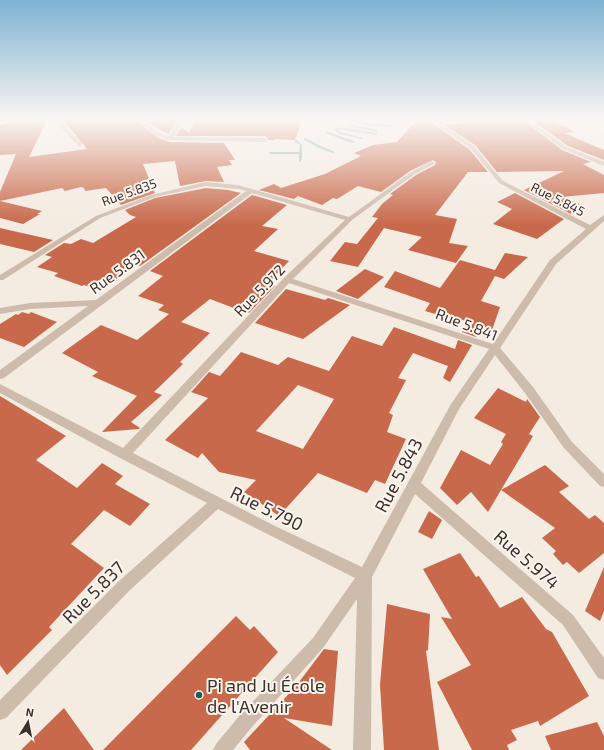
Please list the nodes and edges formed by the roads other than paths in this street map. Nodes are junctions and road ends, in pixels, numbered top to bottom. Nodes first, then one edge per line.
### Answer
1 (479, 155) edge
2 (582, 155) edge
3 (432, 163) dead end
4 (604, 164) edge
5 (251, 191) junction
6 (604, 217) edge
7 (350, 219) junction
8 (590, 228) junction
9 (0, 278) edge
10 (287, 280) junction
11 (97, 303) junction
12 (0, 311) edge
13 (495, 348) junction
14 (0, 375) edge
15 (0, 388) edge
16 (124, 455) junction
17 (604, 482) edge
18 (414, 485) junction
19 (216, 503) junction
20 (365, 576) junction
21 (604, 672) edge
22 (0, 712) edge
23 (222, 750) edge
24 (362, 750) edge

1 - 8 street, Rue 5.845
2 - 4 street
3 - 7 street, Rue 5.972
5 - 7 street, Rue 5.835
5 - 9 street, Rue 5.835
5 - 11 street, Rue 5.831
6 - 8 street, Rue 5.843
7 - 10 street, Rue 5.972
8 - 13 street, Rue 5.843
10 - 13 street, Rue 5.841
10 - 16 street, Rue 5.972
11 - 12 street
11 - 14 street, Rue 5.831
13 - 17 street, Rue 5.841
13 - 18 street, Rue 5.843
15 - 16 street, Rue 5.790
16 - 19 street, Rue 5.790
18 - 20 street, Rue 5.843
18 - 21 street, Rue 5.974
19 - 20 street, Rue 5.790
19 - 22 street, Rue 5.837
20 - 23 street, Rue 5.843
20 - 24 street

